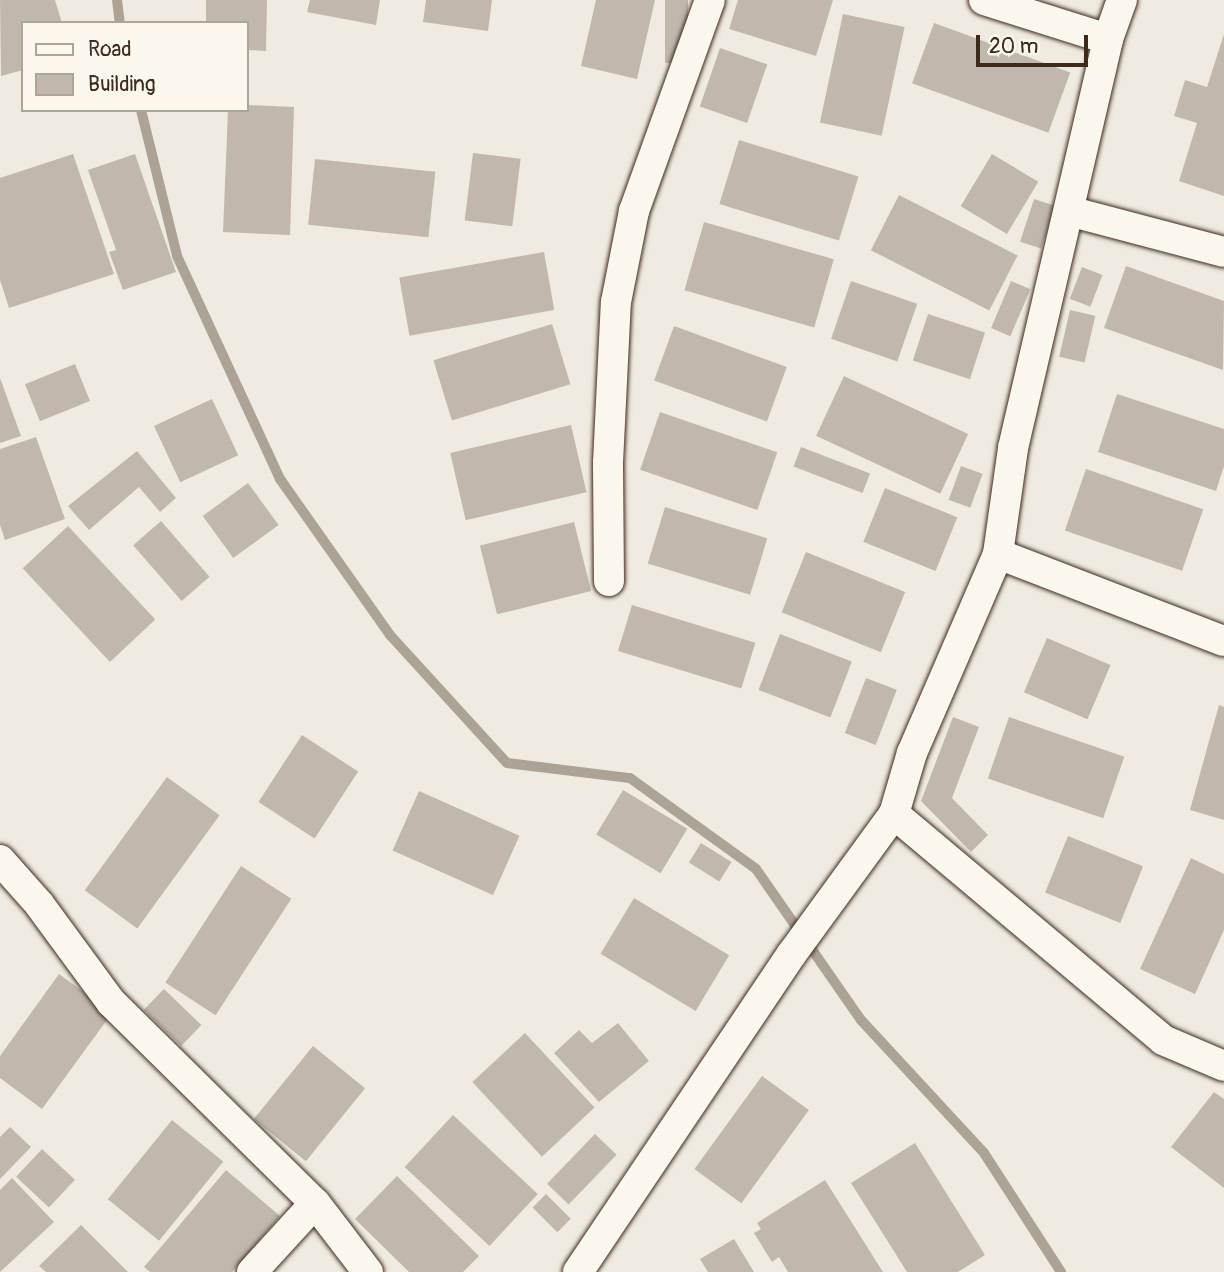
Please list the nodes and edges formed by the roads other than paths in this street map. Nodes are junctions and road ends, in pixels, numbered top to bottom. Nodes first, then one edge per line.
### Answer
1 (710, 0) edge
2 (984, 0) edge
3 (1122, 0) edge
4 (1108, 39) junction
5 (1069, 211) junction
6 (1224, 252) edge
7 (998, 554) junction
8 (610, 581) dead end
9 (1224, 641) edge
10 (894, 814) junction
11 (0, 860) edge
12 (1224, 1066) edge
13 (315, 1203) junction
14 (252, 1272) edge
15 (368, 1272) edge
16 (578, 1272) edge

1 - 8 street
2 - 4 street
3 - 4 street
4 - 5 street
5 - 6 street
5 - 7 street
7 - 9 street
7 - 10 street
10 - 12 street
10 - 16 street
11 - 13 street
13 - 14 street
13 - 15 street

